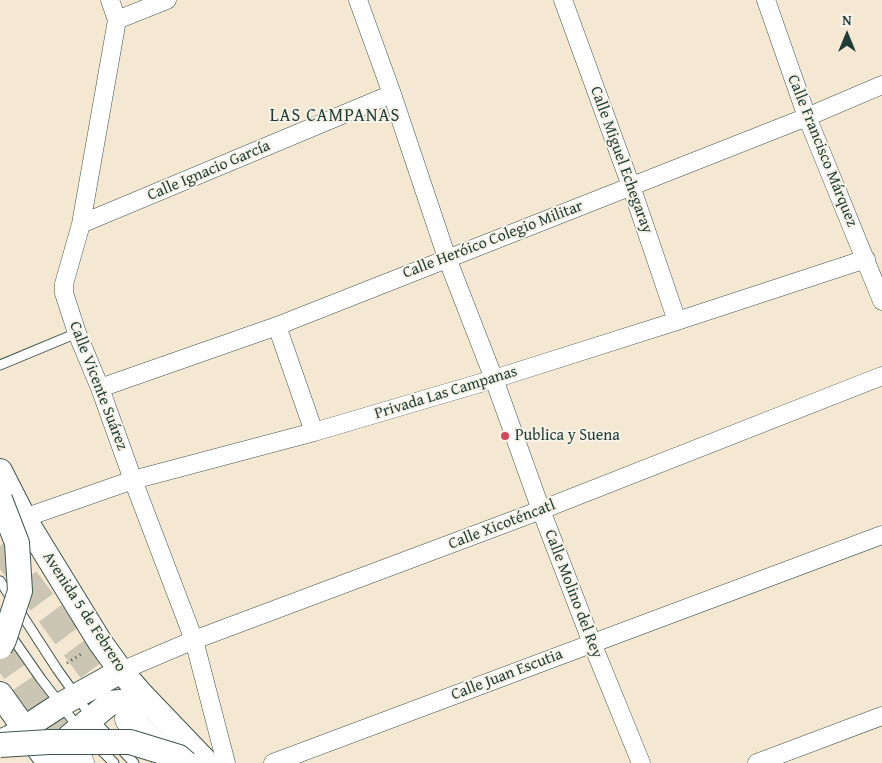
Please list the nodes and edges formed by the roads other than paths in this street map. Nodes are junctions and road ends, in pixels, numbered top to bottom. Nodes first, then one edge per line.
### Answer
1 (110, 0) edge
2 (167, 0) edge
3 (358, 0) edge
4 (563, 0) edge
5 (766, 0) edge
6 (116, 20) junction
7 (882, 85) edge
8 (392, 94) junction
9 (806, 118) junction
10 (631, 186) junction
11 (81, 224) junction
12 (447, 258) junction
13 (866, 259) junction
14 (882, 301) edge
15 (677, 321) junction
16 (277, 326) junction
17 (77, 333) junction
18 (0, 365) edge
19 (882, 376) edge
20 (494, 379) junction
21 (100, 388) junction
22 (314, 432) junction
23 (0, 471) edge
24 (133, 480) junction
25 (0, 499) edge
26 (541, 510) junction
27 (24, 518) junction
28 (882, 535) edge
29 (0, 581) edge
30 (0, 621) edge
31 (194, 640) junction
32 (592, 643) junction
33 (0, 647) edge
34 (121, 672) junction
35 (0, 694) edge
36 (68, 701) junction
37 (153, 707) junction
38 (882, 716) edge
39 (129, 719) tunnel mouth
40 (85, 723) junction
41 (24, 727) junction
42 (0, 744) edge
43 (66, 761) edge
44 (114, 763) edge
45 (134, 763) edge
46 (172, 763) edge
47 (186, 763) edge
48 (207, 763) edge
49 (226, 763) edge
50 (273, 763) edge
51 (641, 763) edge
52 (757, 763) edge

1 - 6 street, Calle Vicente Suárez
2 - 6 street
3 - 8 street, Calle Molino del Rey
4 - 10 street, Calle Miguel Echegaray
5 - 9 street, Calle Francisco Márquez
6 - 11 street, Calle Vicente Suárez
7 - 9 street, Calle Heróico Colegio Militar
8 - 11 street, Calle Ignacio García
8 - 12 street, Calle Molino del Rey
9 - 10 street, Calle Heróico Colegio Militar
9 - 13 street, Calle Francisco Márquez
10 - 12 street, Calle Heróico Colegio Militar
10 - 15 street, Calle Miguel Echegaray
11 - 17 street, Calle Vicente Suárez
12 - 16 street, Calle Heróico Colegio Militar
12 - 20 street, Calle Molino del Rey
13 - 14 street, Calle Francisco Márquez
13 - 15 street, Privada Las Campanas
15 - 20 street, Privada Las Campanas
16 - 21 street, Calle Heróico Colegio Militar
16 - 22 street
17 - 18 lane
17 - 21 street, Calle Vicente Suárez
19 - 26 street, Calle Xicoténcatl
20 - 22 street, Privada Las Campanas
20 - 26 street, Calle Molino del Rey
21 - 24 street, Calle Vicente Suárez
22 - 24 street, Privada Las Campanas
23 - 27 main road, Avenida 5 de Febrero
24 - 27 street, Privada Las Campanas
24 - 31 street, Calle Vicente Suárez
25 - 33 main road, bridge
26 - 31 street, Calle Xicoténcatl
26 - 32 street, Calle Molino del Rey
27 - 34 main road, Avenida 5 de Febrero
28 - 32 street, Calle Juan Escutia
29 - 36 lane
30 - 36 lane
31 - 34 street, Calle Xicoténcatl
31 - 49 street, Calle Vicente Suárez
32 - 50 street, Calle Juan Escutia
32 - 51 street, Calle Molino del Rey
34 - 36 main road
34 - 37 main road, Avenida 5 de Febrero
35 - 41 main road
36 - 40 lane
36 - 40 lane
36 - 41 main road
37 - 40 main road
37 - 48 main road, Avenida 5 de Febrero
38 - 52 street
39 - 46 highway
40 - 43 main road
40 - 44 lane
40 - 45 lane
41 - 42 main road
41 - 43 main road
42 - 47 main road, bridge

